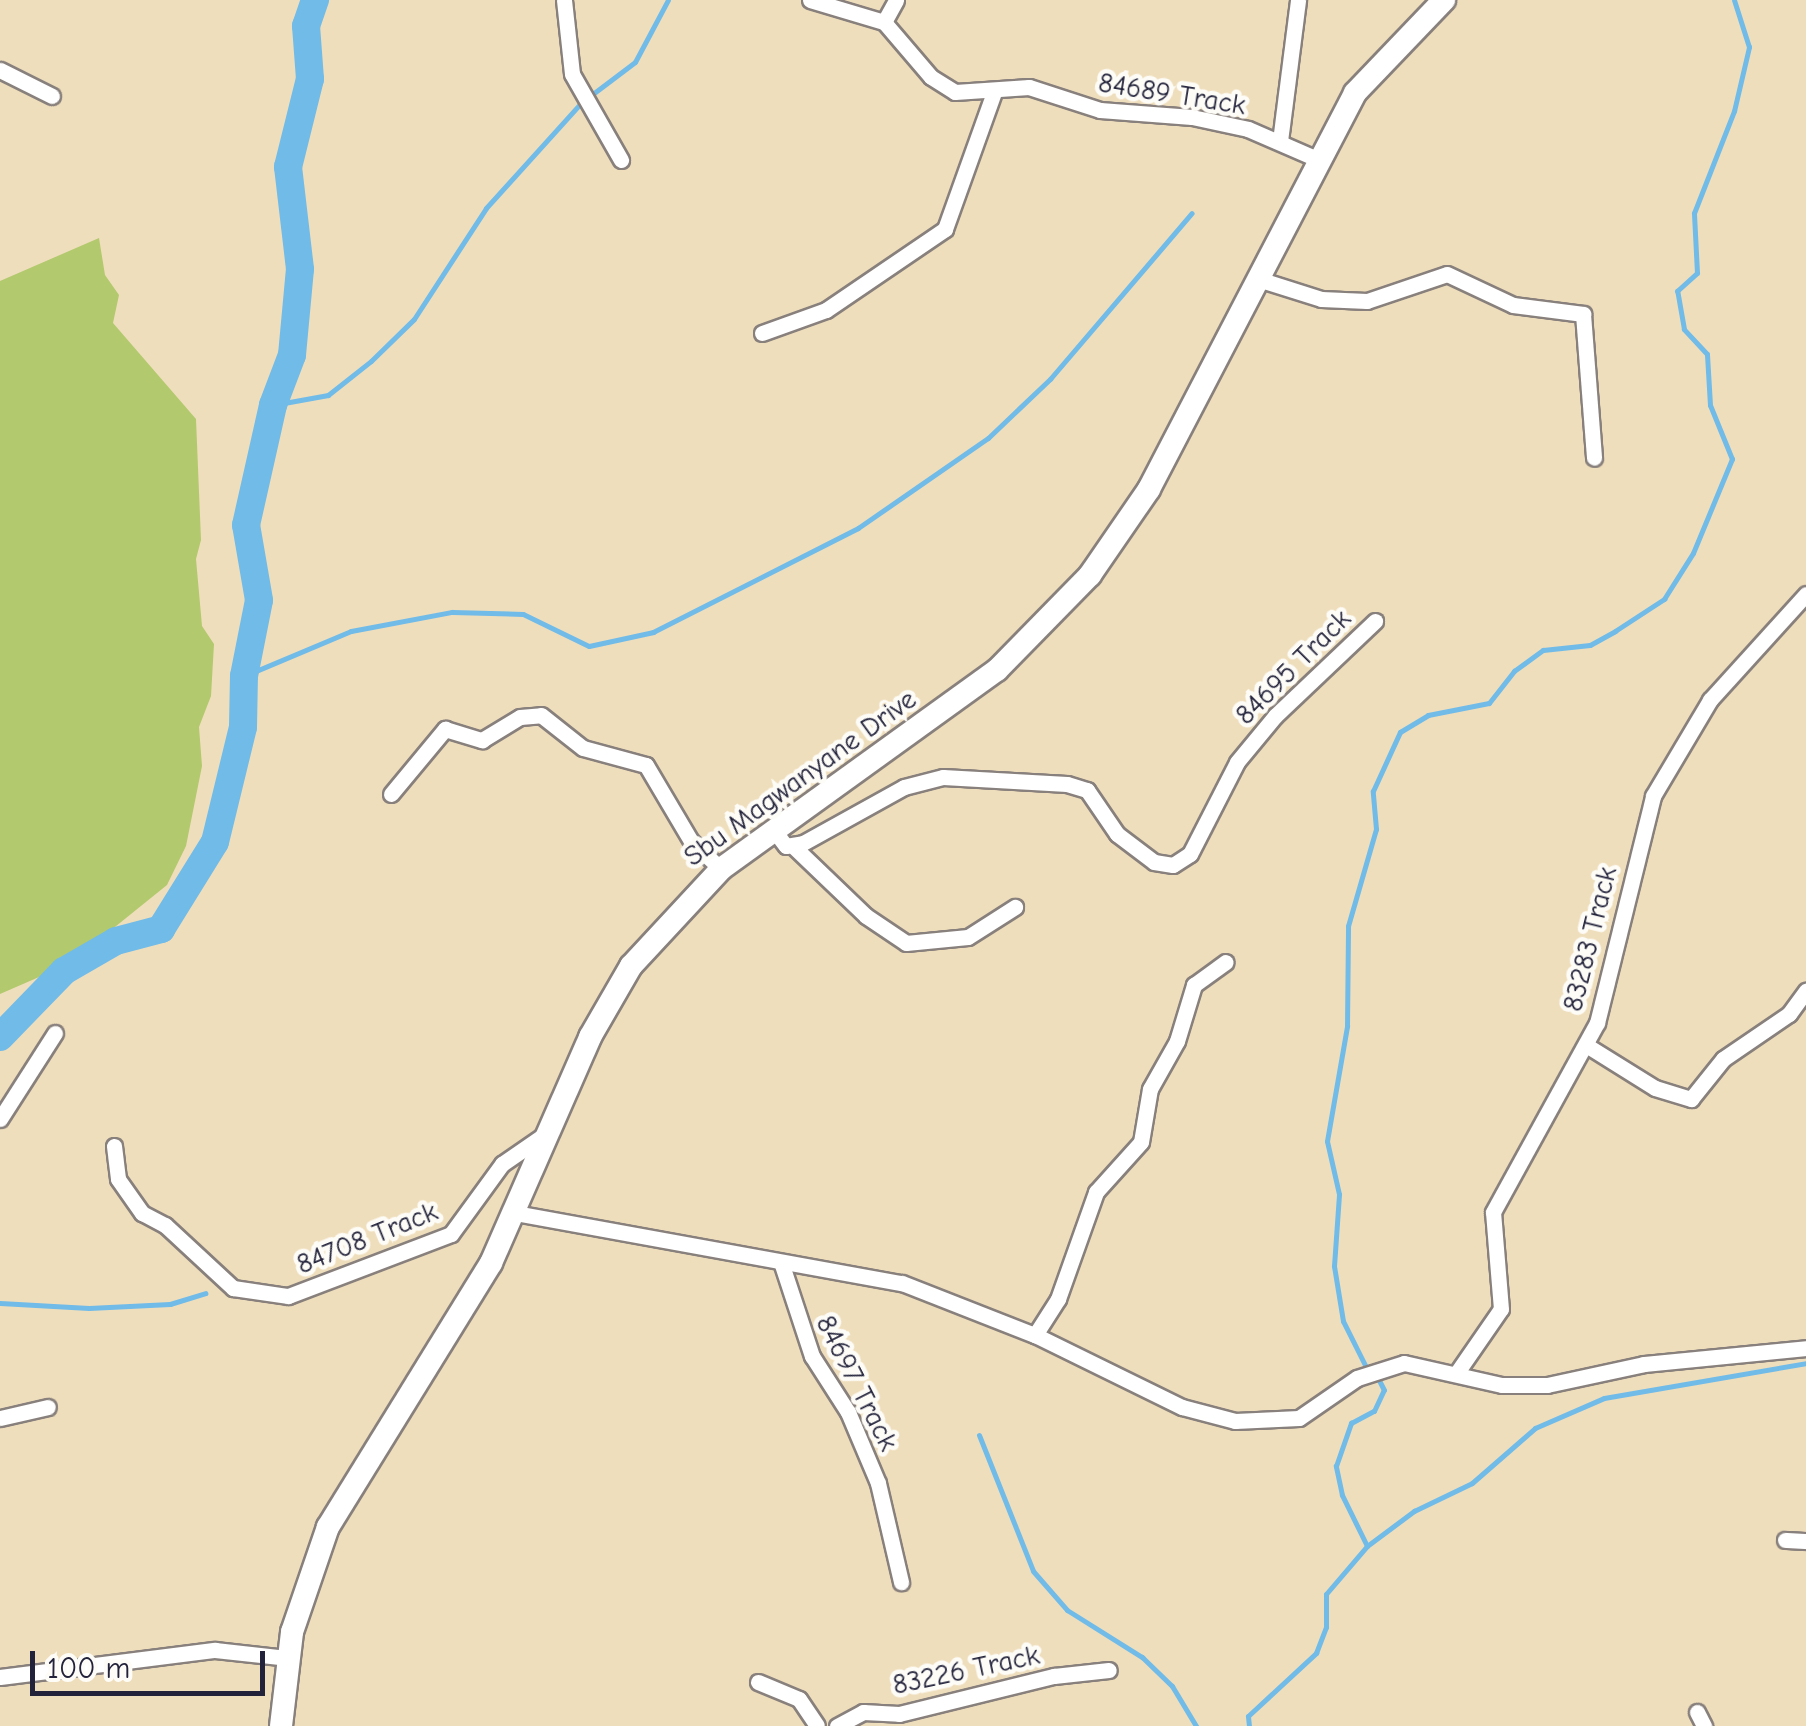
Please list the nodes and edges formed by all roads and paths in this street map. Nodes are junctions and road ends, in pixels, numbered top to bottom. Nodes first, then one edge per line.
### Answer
1 (564, 0) edge
2 (810, 0) edge
3 (896, 0) edge
4 (1298, 0) edge
5 (1444, 0) edge
6 (884, 22) junction
7 (0, 70) edge
8 (994, 92) junction
9 (52, 96) dead end
10 (1280, 141) junction
11 (1317, 159) junction
12 (621, 160) dead end
13 (1258, 279) junction
14 (762, 333) dead end
15 (1594, 458) dead end
16 (1806, 594) edge
17 (1374, 621) dead end
18 (392, 794) dead end
19 (774, 829) junction
20 (792, 846) junction
21 (721, 868) junction
22 (1015, 907) dead end
23 (1226, 962) dead end
24 (1806, 990) edge
25 (55, 1033) dead end
26 (1586, 1045) junction
27 (0, 1119) edge
28 (550, 1130) junction
29 (114, 1146) dead end
30 (515, 1213) junction
31 (782, 1264) junction
32 (1035, 1335) junction
33 (1806, 1348) edge
34 (1458, 1371) junction
35 (48, 1406) dead end
36 (0, 1418) edge
37 (1786, 1540) dead end
38 (1806, 1542) edge
39 (901, 1582) dead end
40 (287, 1658) junction
41 (1109, 1670) dead end
42 (0, 1677) edge
43 (758, 1682) dead end
44 (281, 1726) edge
45 (817, 1726) edge
46 (837, 1726) edge

1 - 12 street
2 - 6 street
3 - 6 street
4 - 10 street
5 - 11 main road, Sbu Magwanyane Drive
6 - 8 street, 84689 Track
7 - 9 street
8 - 10 street, 84689 Track
8 - 14 street
10 - 11 street, 84689 Track
11 - 13 main road, Sbu Magwanyane Drive
13 - 15 street
13 - 19 main road, Sbu Magwanyane Drive
16 - 26 street, 83283 Track
17 - 20 street, 84695 Track
18 - 21 street
19 - 20 street
19 - 21 main road, Sbu Magwanyane Drive
20 - 22 street
21 - 28 main road, Sbu Magwanyane Drive
23 - 32 street
24 - 26 street
25 - 27 street
26 - 34 street, 83283 Track
28 - 29 street, 84708 Track
28 - 30 main road, Sbu Magwanyane Drive
30 - 31 street
30 - 40 main road, Sbu Magwanyane Drive
31 - 32 street
31 - 39 street, 84697 Track
32 - 34 street
33 - 34 street
35 - 36 street
37 - 38 street
40 - 42 street
40 - 44 main road, Sbu Magwanyane Drive
41 - 46 street, 83226 Track
43 - 45 street

